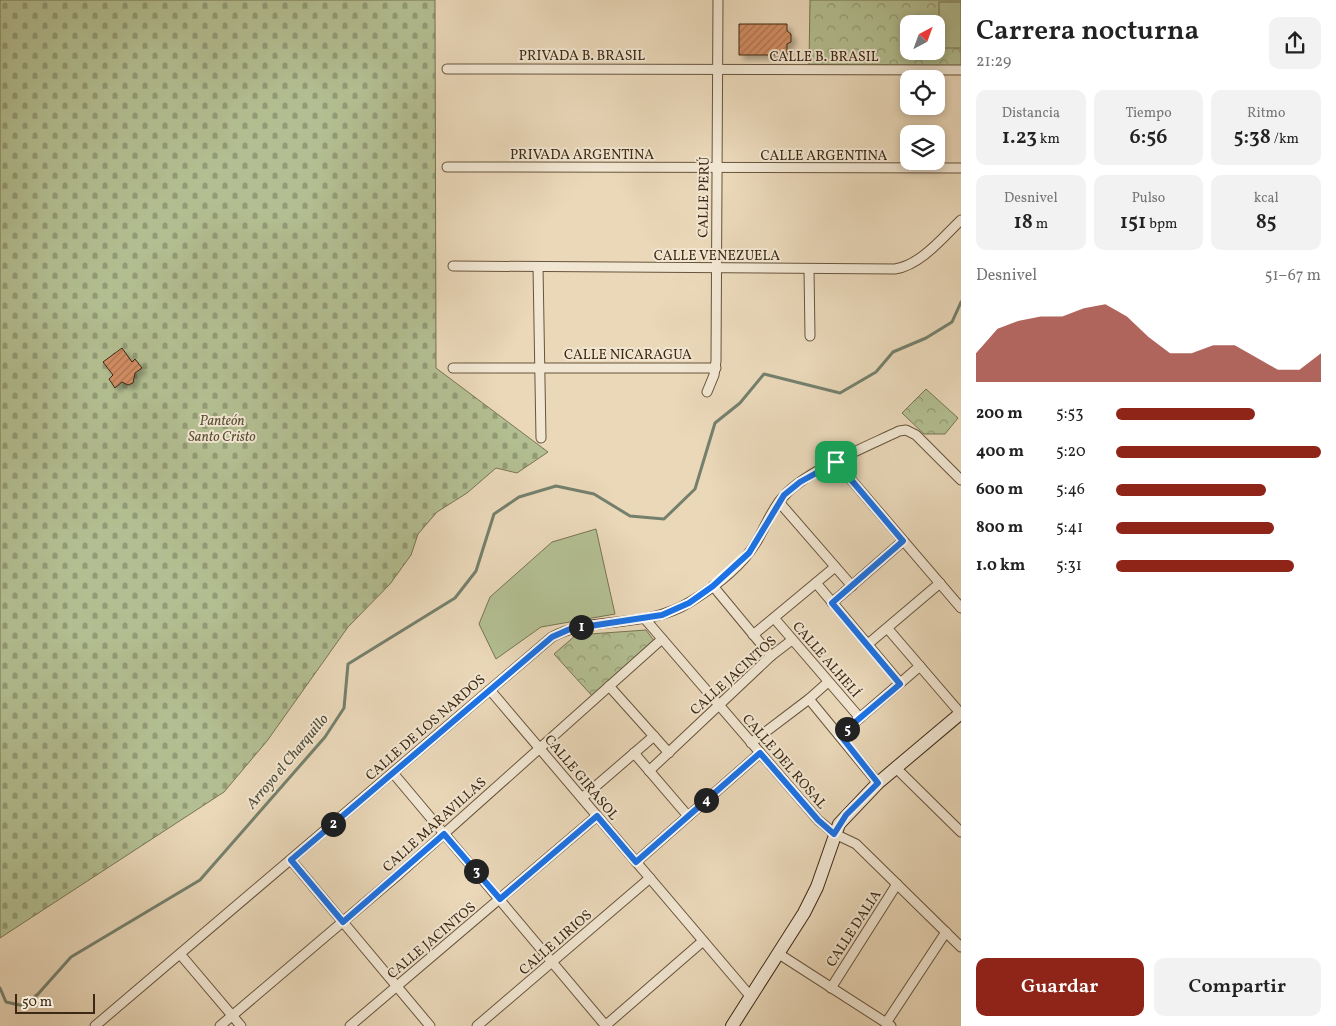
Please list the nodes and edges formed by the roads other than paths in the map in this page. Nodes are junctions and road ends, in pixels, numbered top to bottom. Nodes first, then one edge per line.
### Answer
1 (718, 0) edge
2 (447, 69) dead end
3 (718, 69) junction
4 (961, 70) edge
5 (447, 167) dead end
6 (961, 168) edge
7 (717, 169) junction
8 (961, 220) edge
9 (453, 266) dead end
10 (538, 267) junction
11 (716, 268) junction
12 (810, 269) junction
13 (810, 336) dead end
14 (452, 368) dead end
15 (539, 368) junction
16 (716, 368) junction
17 (707, 392) dead end
18 (541, 438) dead end
19 (836, 462) junction
20 (961, 480) edge
21 (778, 502) junction
22 (903, 541) junction
23 (835, 567) junction
24 (816, 583) junction
25 (940, 584) junction
26 (713, 586) junction
27 (852, 586) junction
28 (832, 603) junction
29 (961, 608) edge
30 (774, 618) junction
31 (645, 619) junction
32 (888, 629) junction
33 (753, 635) junction
34 (662, 639) junction
35 (792, 640) junction
36 (868, 644) junction
37 (771, 656) junction
38 (920, 666) junction
39 (828, 682) junction
40 (900, 684) junction
41 (609, 686) junction
42 (490, 690) junction
43 (809, 699) junction
44 (719, 706) junction
45 (961, 713) edge
46 (860, 718) junction
47 (840, 735) junction
48 (654, 736) junction
49 (751, 743) junction
50 (539, 748) junction
51 (634, 753) junction
52 (669, 753) junction
53 (760, 753) junction
54 (896, 768) junction
55 (649, 771) junction
56 (393, 773) junction
57 (878, 783) junction
58 (582, 798) junction
59 (597, 816) junction
60 (688, 816) junction
61 (961, 832) edge
62 (444, 834) junction
63 (834, 834) junction
64 (291, 860) junction
65 (636, 862) junction
66 (650, 878) junction
67 (897, 884) junction
68 (500, 899) junction
69 (343, 922) junction
70 (946, 932) junction
71 (703, 941) junction
72 (961, 947) edge
73 (180, 954) junction
74 (779, 954) junction
75 (552, 962) junction
76 (397, 987) junction
77 (831, 988) junction
78 (751, 997) junction
79 (233, 1016) junction
80 (888, 1024) edge
81 (735, 1025) edge
82 (95, 1026) edge
83 (220, 1026) edge
84 (241, 1026) edge
85 (350, 1026) edge
86 (430, 1026) edge
87 (477, 1026) edge
88 (605, 1026) edge

1 - 3 street, CALLE PERÚ
2 - 3 street, PRIVADA B. BRASIL
3 - 4 street, CALLE B. BRASIL
3 - 7 street, CALLE PERÚ
5 - 7 street, PRIVADA ARGENTINA
6 - 7 street, CALLE ARGENTINA
7 - 11 street, CALLE PERÚ
8 - 12 street, CALLE VENEZUELA
9 - 10 street, CALLE VENEZUELA
10 - 11 street, CALLE VENEZUELA
10 - 15 street
11 - 12 street, CALLE VENEZUELA
11 - 16 street, CALLE PERÚ
12 - 13 street
14 - 15 street, CALLE NICARAGUA
15 - 16 street, CALLE NICARAGUA
15 - 18 street
16 - 17 street, CALLE PERÚ
19 - 20 street
19 - 21 street, CALLE DE LOS NARDOS
19 - 22 street
21 - 23 street
21 - 26 street, CALLE DE LOS NARDOS
22 - 25 street
22 - 27 street
23 - 24 street, CALLE JACINTOS
23 - 27 street
24 - 28 street
24 - 30 street, CALLE JACINTOS
25 - 29 street
25 - 32 street
26 - 31 street, CALLE DE LOS NARDOS
26 - 33 street
27 - 28 street
28 - 36 street
30 - 33 street, CALLE JACINTOS
30 - 35 street, CALLE ALHELÍ
31 - 34 street, CALLE DEL ROSAL
31 - 42 street, CALLE DE LOS NARDOS
32 - 36 street
32 - 38 street
33 - 37 street
34 - 41 street, CALLE MARAVILLAS
34 - 44 street, CALLE DEL ROSAL
35 - 37 street, CALLE JACINTOS
35 - 39 street, CALLE ALHELÍ
36 - 40 street
37 - 44 street, CALLE JACINTOS
38 - 40 street
38 - 45 street
39 - 43 street
39 - 46 street, CALLE ALHELÍ
40 - 46 street
41 - 48 street
41 - 50 street, CALLE MARAVILLAS
42 - 50 street, CALLE GIRASOL
42 - 56 street, CALLE DE LOS NARDOS
43 - 47 street
43 - 49 street
44 - 49 street, CALLE DEL ROSAL
44 - 52 street, CALLE JACINTOS
45 - 54 street
46 - 47 street
47 - 57 street
48 - 51 street
48 - 52 street
49 - 53 street, CALLE DEL ROSAL
50 - 58 street, CALLE GIRASOL
50 - 62 street, CALLE MARAVILLAS
51 - 55 street
51 - 58 street
52 - 55 street, CALLE JACINTOS
53 - 60 street
53 - 63 street, CALLE DEL ROSAL
54 - 57 street
54 - 61 street
55 - 60 street
56 - 62 street
56 - 64 street, CALLE DE LOS NARDOS
57 - 63 street
58 - 59 street, CALLE GIRASOL
59 - 65 street, CALLE GIRASOL
59 - 68 street, CALLE JACINTOS
60 - 65 street
62 - 68 street
62 - 69 street, CALLE MARAVILLAS
63 - 67 street, CALLE DEL ROSAL
63 - 74 street
64 - 69 street
64 - 73 street, CALLE DE LOS NARDOS
65 - 66 street, CALLE GIRASOL
66 - 71 street, CALLE GIRASOL
66 - 75 street, CALLE LIRIOS
67 - 70 street, CALLE DEL ROSAL
67 - 77 street, CALLE DALIA
68 - 75 street
68 - 76 street, CALLE JACINTOS
69 - 76 street
69 - 79 street, CALLE MARAVILLAS
70 - 72 street, CALLE DEL ROSAL
70 - 80 street
71 - 78 street, CALLE GIRASOL
71 - 88 street
73 - 79 street
73 - 82 street, CALLE DE LOS NARDOS
74 - 77 street
74 - 78 street
75 - 87 street, CALLE LIRIOS
75 - 88 street
76 - 85 street, CALLE JACINTOS
76 - 86 street
77 - 80 street
78 - 81 street
79 - 83 street, CALLE MARAVILLAS
79 - 84 street

